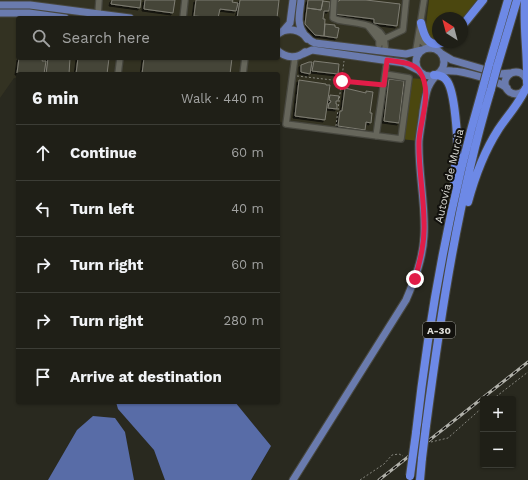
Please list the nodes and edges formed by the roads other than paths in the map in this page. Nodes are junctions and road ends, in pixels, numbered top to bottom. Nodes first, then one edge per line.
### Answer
1 (100, 0) edge
2 (185, 0) edge
3 (293, 0) edge
4 (301, 0) edge
5 (334, 0) edge
6 (406, 0) edge
7 (424, 0) edge
8 (483, 0) edge
9 (508, 0) edge
10 (517, 0) edge
11 (525, 0) edge
12 (0, 5) edge
13 (0, 13) edge
14 (51, 16) edge
15 (97, 16) edge
16 (183, 16) edge
17 (468, 19) edge
18 (421, 23) junction
19 (280, 33) edge
20 (419, 34) junction
21 (305, 36) junction
22 (432, 43) edge
23 (382, 46) junction
24 (442, 48) edge
25 (435, 51) junction
26 (280, 52) edge
27 (303, 54) junction
28 (418, 54) junction
29 (295, 57) junction
30 (120, 60) edge
31 (245, 60) edge
32 (387, 60) junction
33 (493, 66) junction
34 (419, 71) junction
35 (118, 72) edge
36 (243, 72) edge
37 (512, 73) junction
38 (385, 74) junction
39 (437, 74) junction
40 (527, 82) edge
41 (487, 88) junction
42 (507, 88) junction
43 (426, 93) junction
44 (376, 136) junction
45 (456, 192) junction
46 (456, 236) junction
47 (410, 478) edge
48 (293, 480) edge
49 (420, 480) edge

1 - 15 street
2 - 16 street
3 - 19 main road
4 - 21 main road
5 - 23 street
6 - 23 street
7 - 18 street
8 - 17 highway
9 - 33 highway, Autovía de Murcia / A-30
10 - 33 highway, Autovía de Murcia / A-30
11 - 40 highway
12 - 15 main road
13 - 14 main road
18 - 20 street
18 - 22 highway
19 - 21 main road
20 - 25 street
20 - 28 street
21 - 23 main road
21 - 27 main road
23 - 28 main road
24 - 25 highway
25 - 28 main road
25 - 37 main road
25 - 39 main road
26 - 29 main road
27 - 29 main road
27 - 32 main road
28 - 34 main road
29 - 44 street
30 - 35 street
31 - 36 street
32 - 34 main road
32 - 38 street
33 - 41 highway, Autovía de Murcia / A-30, bridge
34 - 39 main road
34 - 43 main road
37 - 40 main road
37 - 42 main road
38 - 44 street
38 - 44 street
39 - 42 main road
39 - 43 main road
39 - 45 highway
40 - 42 main road
40 - 46 highway
41 - 45 highway, Autovía de Murcia / A-30
41 - 46 highway, Autovía de Murcia / A-30
43 - 48 main road
45 - 47 highway, Autovía de Murcia / A-30, bridge
46 - 49 highway, Autovía de Murcia / A-30, bridge

